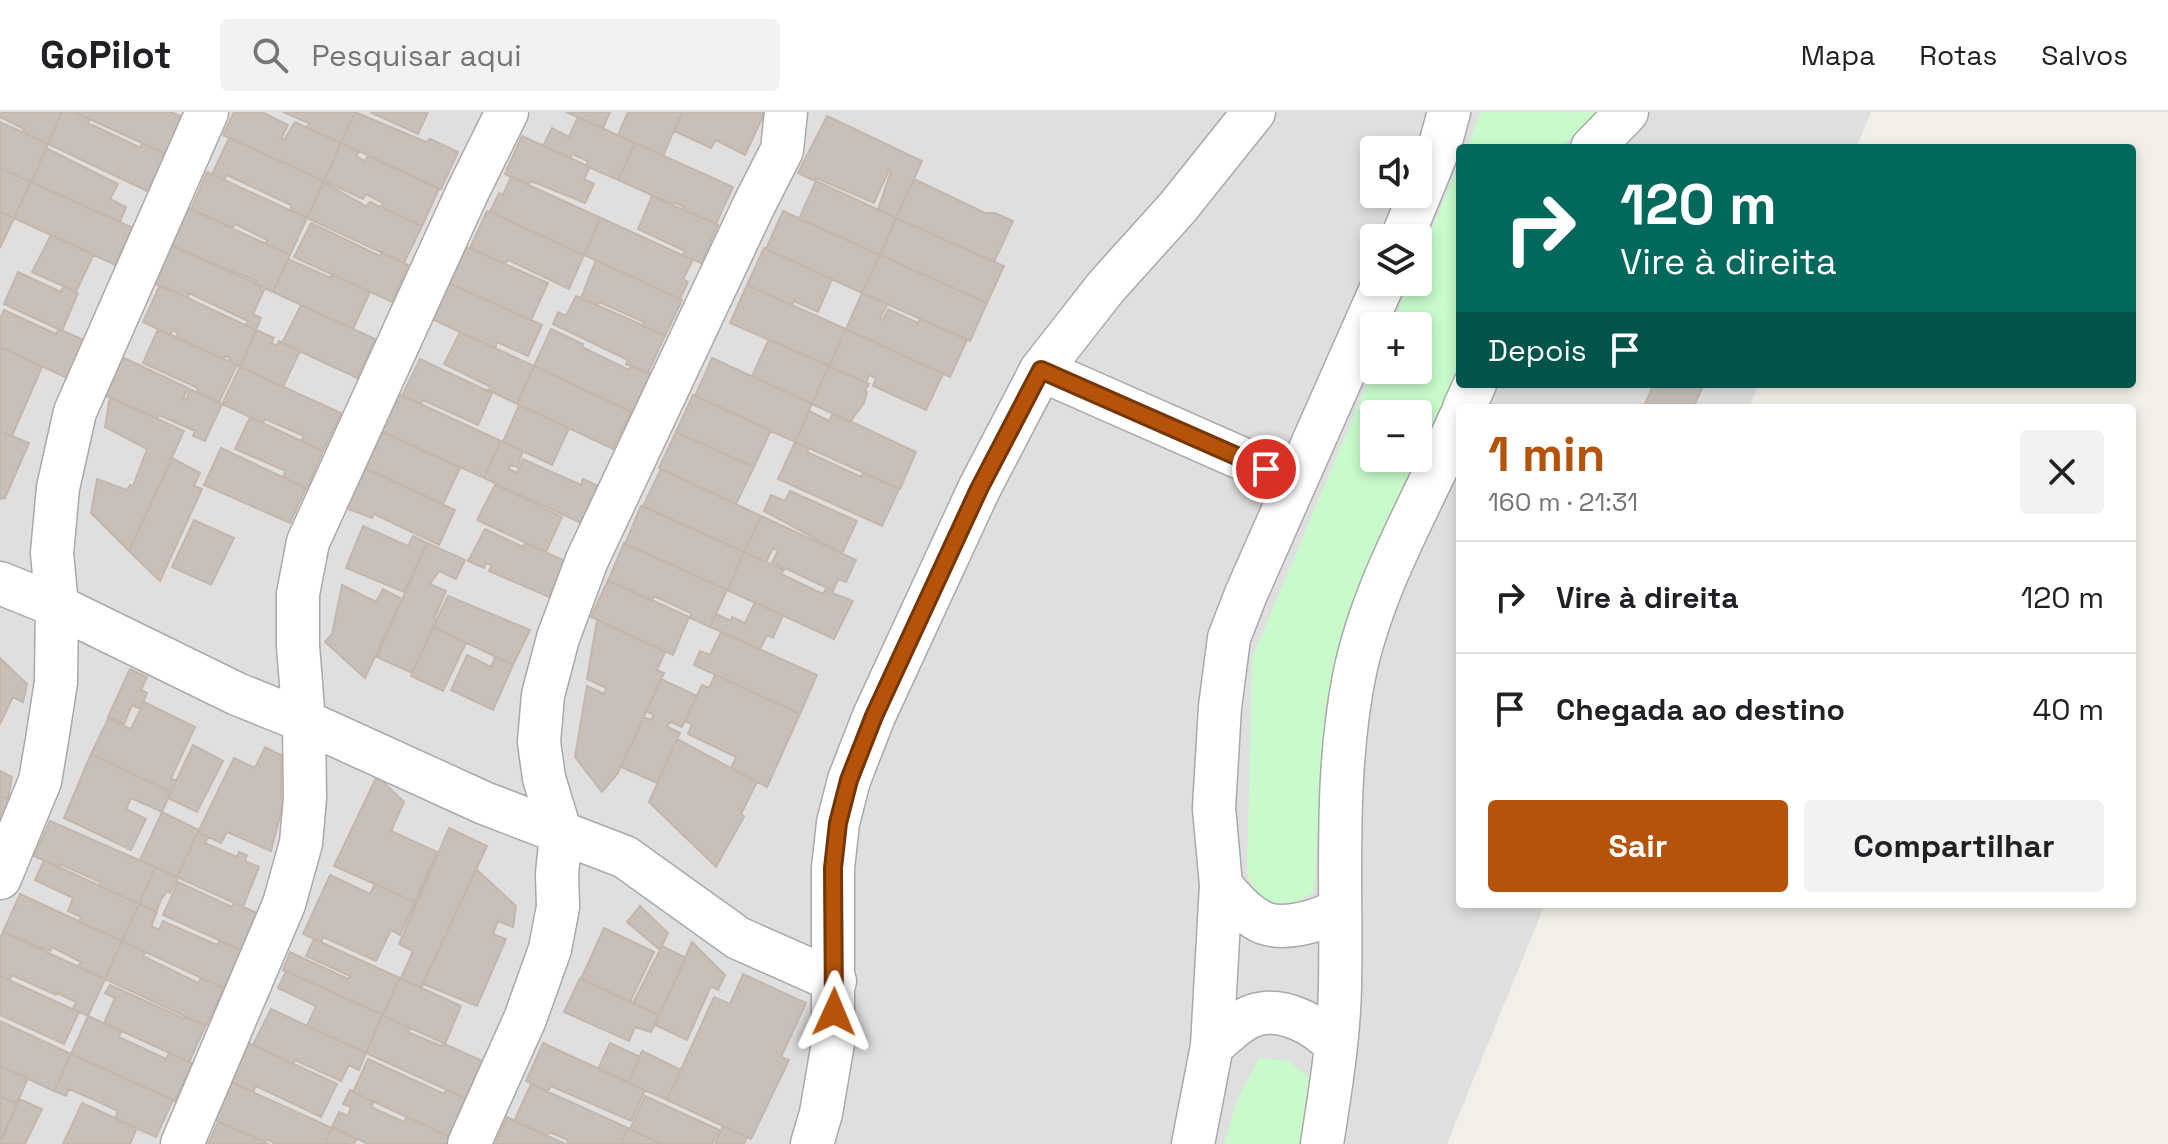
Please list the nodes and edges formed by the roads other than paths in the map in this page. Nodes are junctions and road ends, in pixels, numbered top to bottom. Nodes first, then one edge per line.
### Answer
1 (207, 112) edge
2 (507, 112) edge
3 (786, 112) edge
4 (1254, 112) edge
5 (1449, 112) edge
6 (1627, 112) edge
7 (1596, 144) edge
8 (1408, 224) edge
9 (1378, 296) edge
10 (1041, 370) junction
11 (1456, 427) edge
12 (1295, 482) junction
13 (0, 583) edge
14 (57, 606) junction
15 (304, 721) junction
16 (561, 834) junction
17 (0, 878) edge
18 (1221, 885) junction
19 (1338, 910) junction
20 (835, 981) junction
21 (1212, 1046) junction
22 (1336, 1046) junction
23 (182, 1144) edge
24 (469, 1144) edge
25 (812, 1144) edge
26 (1193, 1144) edge
27 (1322, 1144) edge

1 - 14 street
2 - 15 street
3 - 16 street
4 - 10 street
5 - 8 street
6 - 7 street
9 - 12 street
10 - 12 street
10 - 20 street
11 - 19 street
12 - 18 street
13 - 14 street
14 - 15 street
14 - 17 street
15 - 16 street
15 - 23 street
16 - 20 street
16 - 24 street
18 - 19 street
18 - 21 street
19 - 22 street
20 - 25 street
21 - 22 street
21 - 26 street
22 - 27 street

